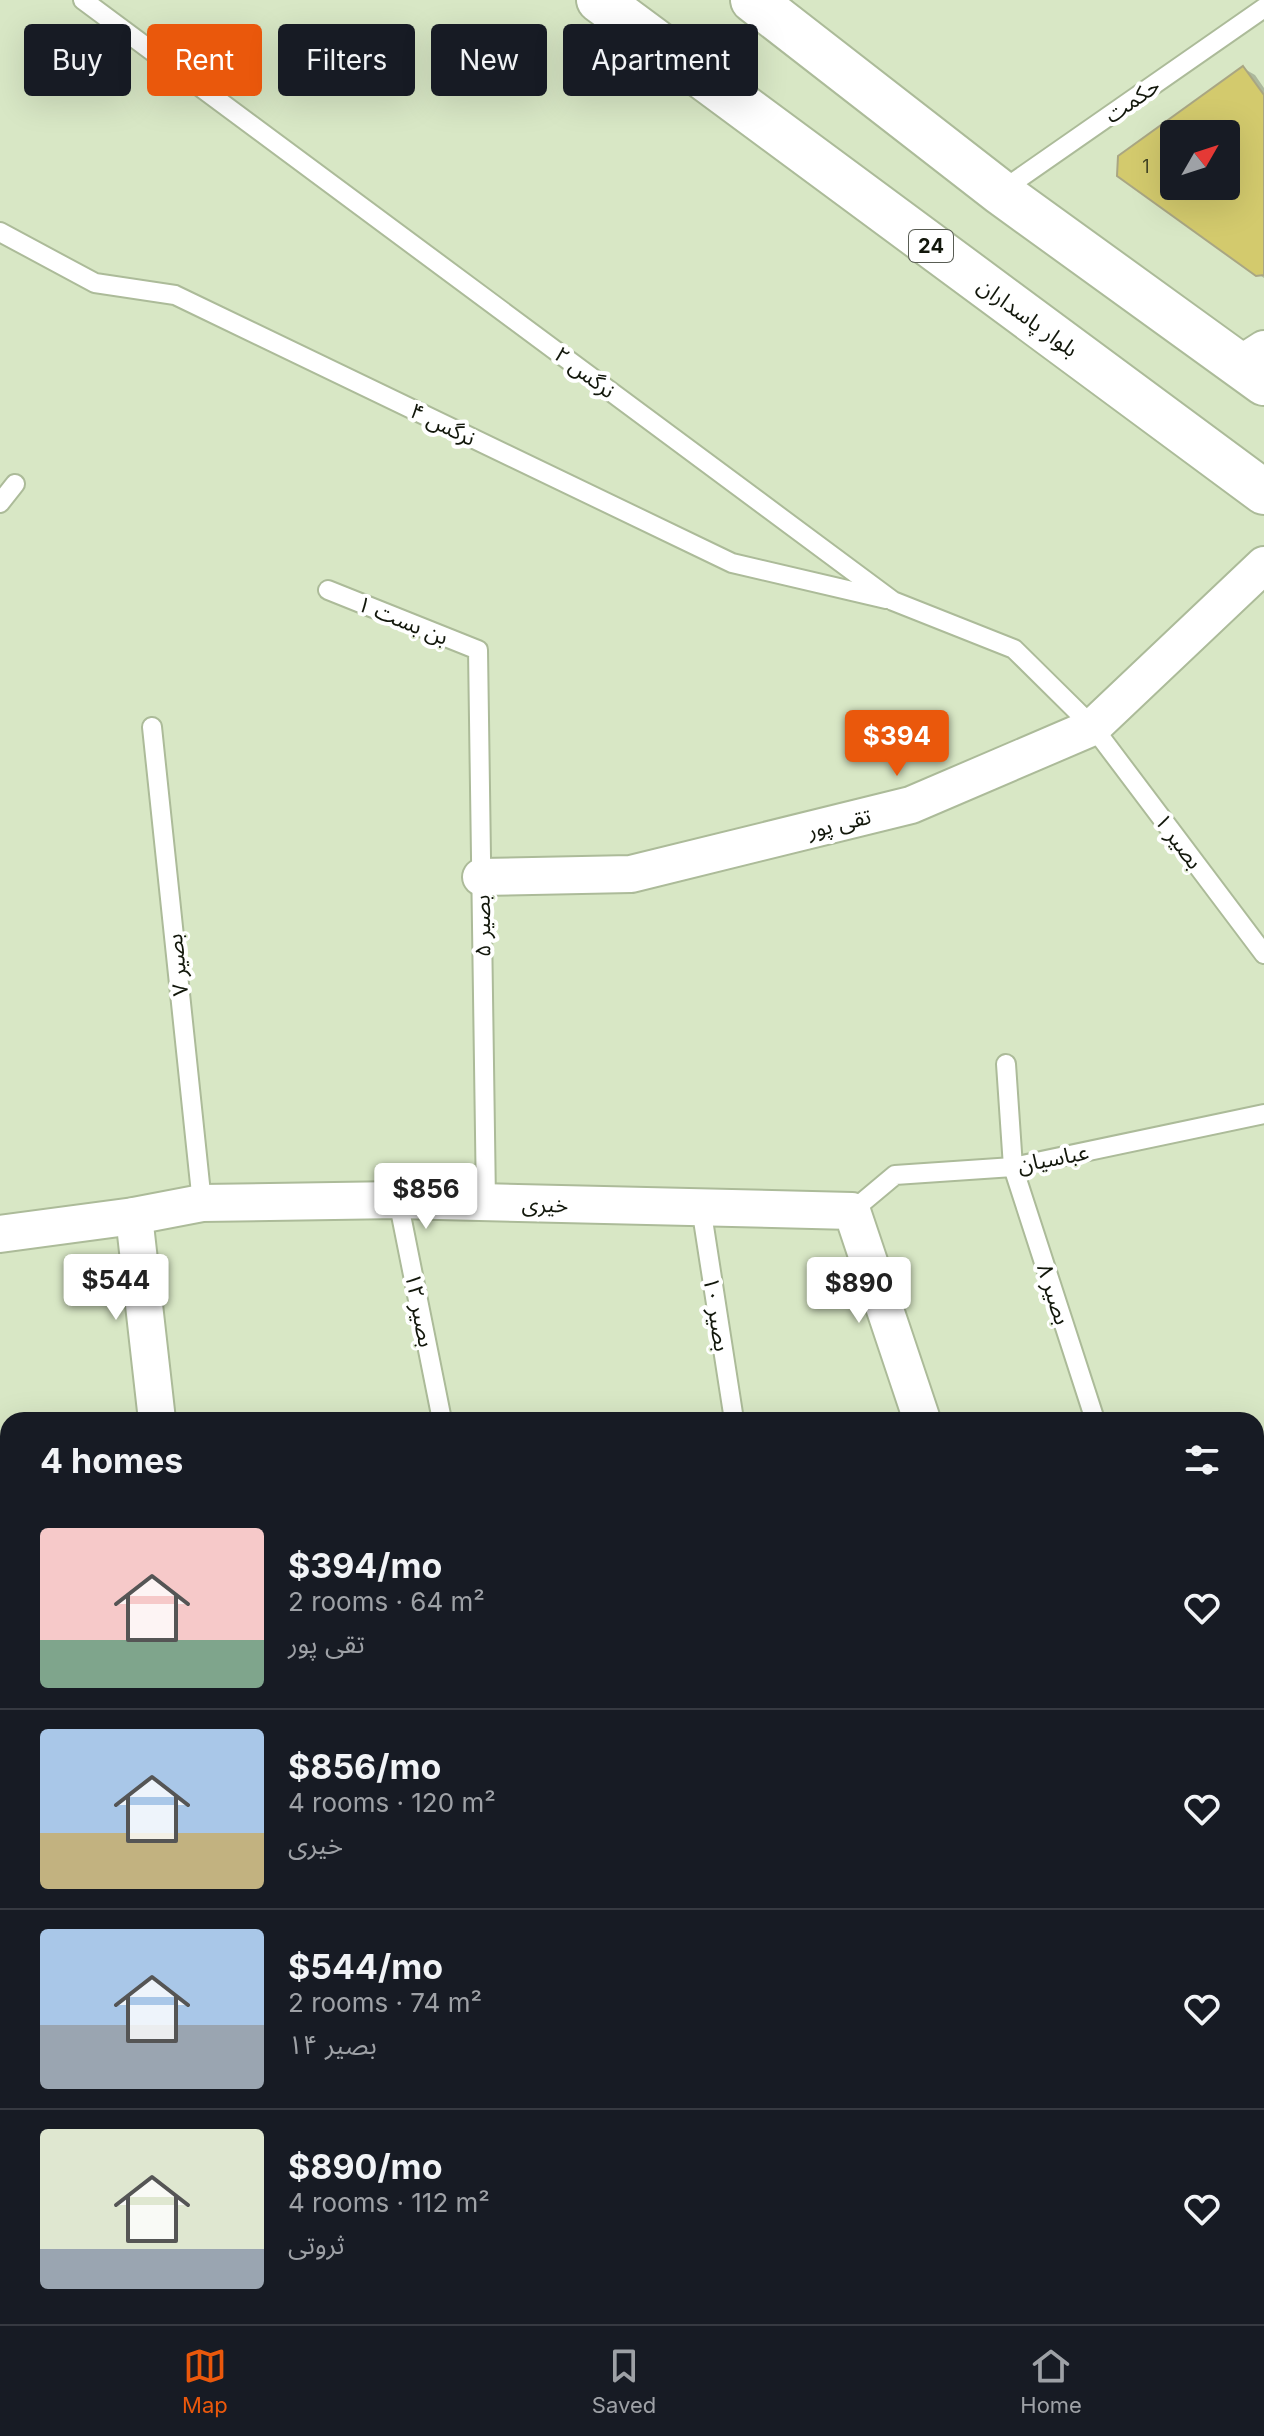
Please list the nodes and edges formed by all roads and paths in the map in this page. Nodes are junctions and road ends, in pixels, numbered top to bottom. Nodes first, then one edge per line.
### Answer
1 (83, 0) edge
2 (599, 0) edge
3 (753, 0) edge
4 (1264, 8) edge
5 (1000, 192) junction
6 (0, 232) edge
7 (1256, 366) edge
8 (15, 484) dead end
9 (1264, 492) edge
10 (0, 503) edge
11 (1264, 565) edge
12 (328, 590) dead end
13 (893, 601) junction
14 (478, 650) joint
15 (152, 727) dead end
16 (1093, 727) junction
17 (481, 877) junction
18 (1264, 954) edge
19 (1006, 1064) dead end
20 (1264, 1114) edge
21 (1013, 1167) junction
22 (398, 1200) junction
23 (486, 1202) junction
24 (202, 1203) junction
25 (701, 1207) junction
26 (852, 1211) junction
27 (134, 1216) junction
28 (0, 1234) edge
29 (156, 1412) edge
30 (440, 1412) edge
31 (733, 1412) edge
32 (919, 1412) edge
33 (1092, 1412) edge

1 - 13 lane, نرگس ۲
2 - 9 highway, بلوار پاسداران / 24
3 - 5 highway
4 - 5 lane, حکمت
5 - 7 highway
6 - 13 lane, نرگس ۴
8 - 10 lane
11 - 16 street, تقی پور
12 - 14 lane, بن بست ۱
13 - 16 lane, نرگس ۲
14 - 17 lane, بصیر ۵
15 - 24 lane, بصیر ۷
16 - 17 street, تقی پور
16 - 18 lane, بصیر ۱
17 - 23 lane, بصیر ۵
19 - 21 lane, بصیر ۸
20 - 21 lane, عباسیان
21 - 26 lane, عباسیان
21 - 33 lane, بصیر ۸
22 - 23 street, خیری
22 - 24 street, خیری
22 - 30 lane, بصیر ۱۲
23 - 25 street, خیری
24 - 27 street, خیری
25 - 26 street, خیری
25 - 31 lane, بصیر ۱۰
26 - 32 street
27 - 28 street, خیری
27 - 29 street

